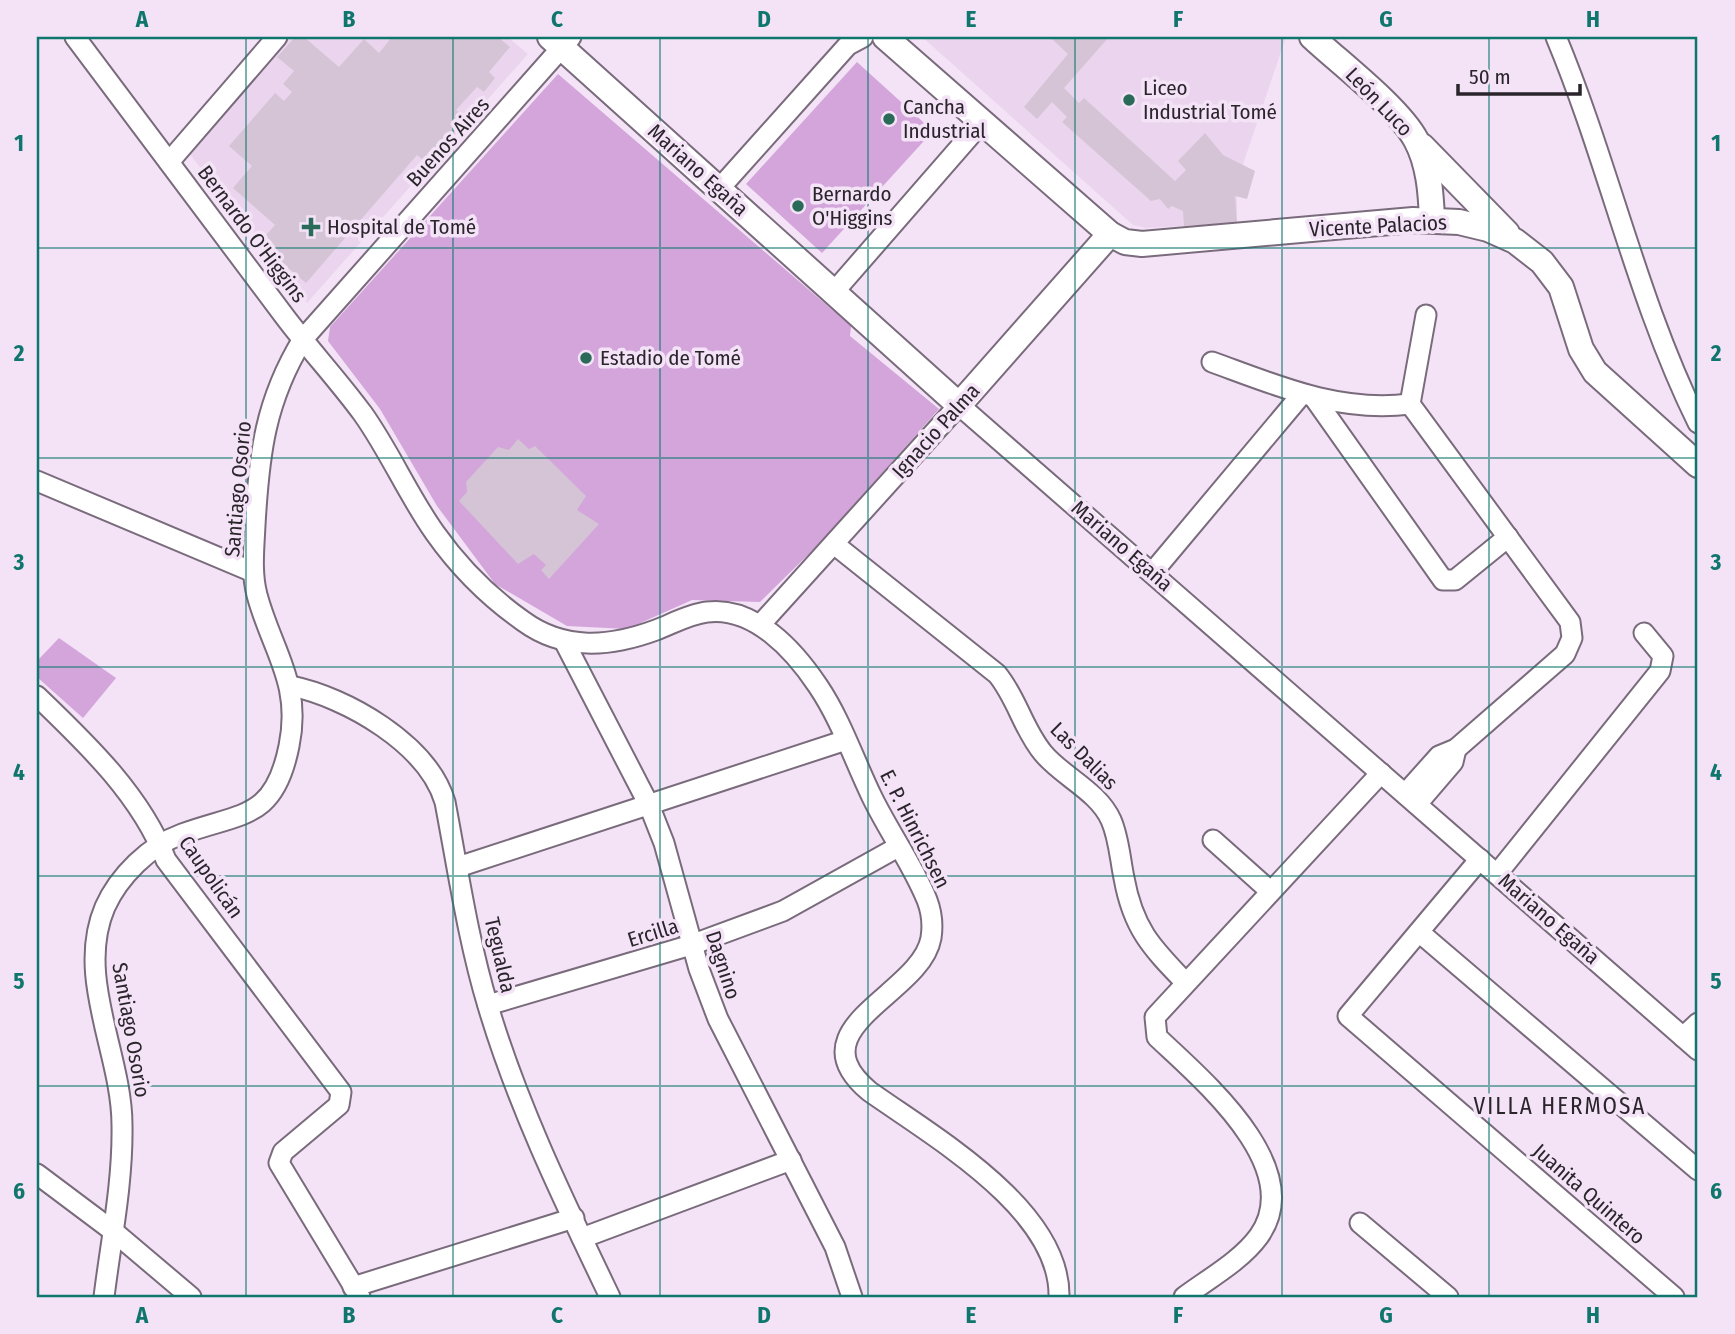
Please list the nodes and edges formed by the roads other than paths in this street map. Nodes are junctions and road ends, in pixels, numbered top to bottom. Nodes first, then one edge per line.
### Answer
1 (75, 37) edge
2 (277, 37) edge
3 (863, 37) edge
4 (885, 37) edge
5 (1312, 37) edge
6 (1556, 37) edge
7 (561, 40) edge
8 (982, 122) junction
9 (1415, 138) junction
10 (169, 162) junction
11 (719, 189) junction
12 (1432, 220) junction
13 (1110, 234) junction
14 (1515, 241) junction
15 (834, 293) junction
16 (1426, 315) dead end
17 (303, 339) junction
18 (1212, 362) dead end
19 (1309, 397) junction
20 (1410, 404) junction
21 (959, 405) junction
22 (1698, 423) edge
23 (1698, 466) edge
24 (37, 481) edge
25 (1508, 537) junction
26 (834, 544) junction
27 (253, 572) junction
28 (1152, 573) junction
29 (760, 625) junction
30 (1644, 633) dead end
31 (564, 641) junction
32 (290, 686) junction
33 (37, 696) edge
34 (846, 740) junction
35 (1381, 773) junction
36 (1411, 799) junction
37 (649, 805) junction
38 (1213, 840) dead end
39 (160, 844) junction
40 (898, 847) junction
41 (1480, 859) junction
42 (458, 867) junction
43 (1497, 874) junction
44 (1270, 891) junction
45 (1419, 932) junction
46 (691, 945) junction
47 (1185, 982) junction
48 (488, 1005) junction
49 (1698, 1023) edge
50 (1683, 1037) junction
51 (1698, 1050) edge
52 (790, 1160) junction
53 (1698, 1170) edge
54 (37, 1174) edge
55 (574, 1218) junction
56 (1360, 1223) dead end
57 (113, 1231) junction
58 (582, 1238) junction
59 (356, 1292) edge
60 (1437, 1294) edge
61 (104, 1297) edge
62 (191, 1297) edge
63 (610, 1297) edge
64 (852, 1297) edge
65 (1059, 1297) edge
66 (1184, 1297) edge
67 (1674, 1297) edge

1 - 10 street, Bernardo O'Higgins
2 - 10 street
3 - 11 street
4 - 8 main road
5 - 9 main road, León Luco
6 - 22 street
7 - 11 main road, Mariano Egaña
7 - 17 street, Buenos Aires
8 - 13 main road
8 - 15 street
9 - 12 main road, León Luco
9 - 14 main road
10 - 17 street, Bernardo O'Higgins
11 - 15 main road, Mariano Egaña
12 - 13 main road, Vicente Palacios
12 - 14 main road, Vicente Palacios
13 - 21 main road, Ignacio Palma
14 - 23 main road, Vicente Palacios
15 - 21 main road, Mariano Egaña
16 - 20 street
17 - 27 street, Santiago Osorio
17 - 31 street, Bernardo O'Higgins
18 - 19 street
19 - 20 street
19 - 25 street
19 - 28 street
20 - 25 street
21 - 26 street, Ignacio Palma
21 - 28 street, Mariano Egaña
24 - 27 street
25 - 36 street
26 - 29 street, Ignacio Palma
26 - 47 street, Las Dalias
27 - 32 street, Santiago Osorio
28 - 35 street, Mariano Egaña
29 - 31 street, Bernardo O'Higgins
29 - 34 street, E. P. Hinrichsen
30 - 43 street
31 - 37 street, Dagnino
32 - 39 street, Santiago Osorio
32 - 42 street, Tegualda
33 - 39 street, Caupolicán
34 - 37 street
34 - 40 street, E. P. Hinrichsen
35 - 36 street, Mariano Egaña
35 - 44 street
36 - 41 street, Mariano Egaña
37 - 42 street
37 - 46 street, Dagnino
38 - 44 street
39 - 57 street, Santiago Osorio
39 - 59 street, Caupolicán
40 - 46 street, Ercilla
40 - 65 street, E. P. Hinrichsen
41 - 43 street, Mariano Egaña
41 - 45 street
42 - 48 street, Tegualda
43 - 50 street, Mariano Egaña
44 - 47 street
45 - 53 street
45 - 67 street, Juanita Quintero
46 - 48 street, Ercilla
46 - 52 street, Dagnino
47 - 66 street
48 - 55 street, Tegualda
49 - 50 street
50 - 51 street, Mariano Egaña
52 - 58 street
52 - 64 street, Dagnino
54 - 57 street
55 - 58 street, Tegualda
55 - 59 street
56 - 60 street
57 - 61 street, Santiago Osorio
57 - 62 street
58 - 63 street, Tegualda

